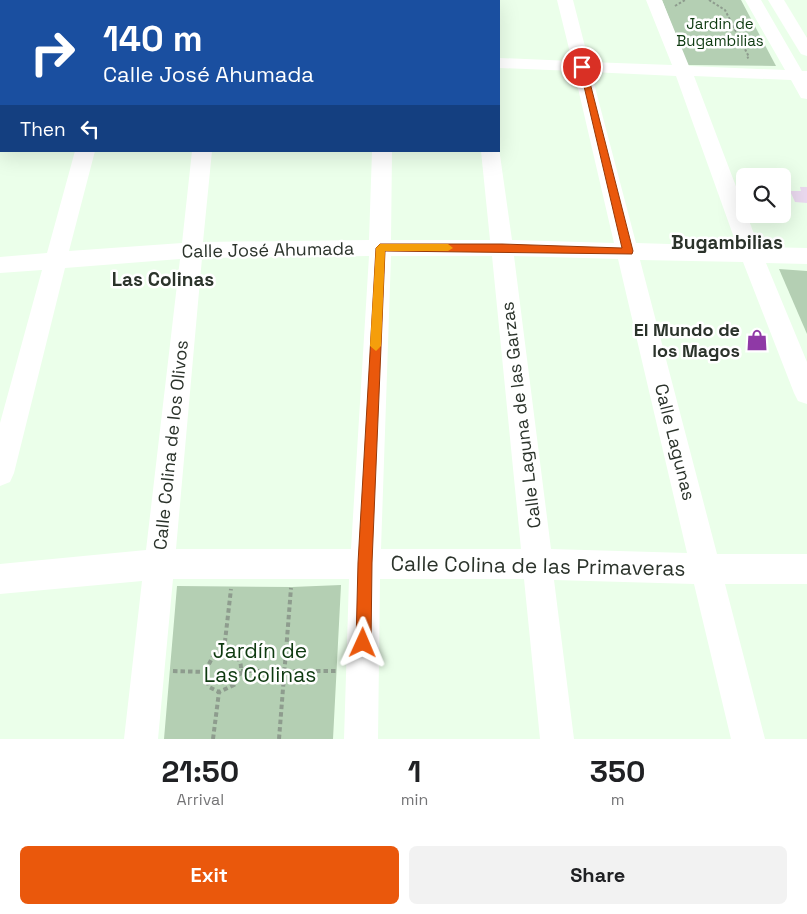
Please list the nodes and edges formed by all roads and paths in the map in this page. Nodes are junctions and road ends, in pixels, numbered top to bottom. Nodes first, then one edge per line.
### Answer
1 (565, 0) edge
2 (654, 0) edge
3 (709, 0) edge
4 (753, 0) edge
5 (776, 0) edge
6 (734, 26) junction
7 (750, 28) dead end
8 (807, 51) edge
9 (742, 60) dead end
10 (500, 62) edge
11 (582, 67) junction
12 (683, 71) junction
13 (802, 76) edge
14 (807, 94) edge
15 (85, 152) edge
16 (202, 152) edge
17 (382, 152) edge
18 (491, 152) edge
19 (380, 248) junction
20 (502, 248) junction
21 (192, 250) junction
22 (628, 251) junction
23 (750, 254) junction
24 (807, 256) edge
25 (56, 260) junction
26 (0, 265) edge
27 (807, 393) edge
28 (0, 473) edge
29 (365, 563) junction
30 (159, 564) junction
31 (538, 564) junction
32 (706, 569) junction
33 (807, 569) edge
34 (0, 579) edge
35 (231, 587) dead end
36 (292, 587) dead end
37 (224, 650) junction
38 (170, 671) dead end
39 (241, 671) junction
40 (286, 671) junction
41 (336, 671) dead end
42 (205, 672) junction
43 (219, 692) junction
44 (141, 739) edge
45 (213, 739) edge
46 (280, 739) edge
47 (361, 739) edge
48 (557, 739) edge
49 (748, 739) edge

1 - 11 street, Calle Lagunas
2 - 12 street
3 - 6 path
4 - 13 street
5 - 8 street
6 - 7 path
6 - 9 path
10 - 11 street
11 - 12 street
11 - 22 street, Calle Lagunas
12 - 13 street
12 - 23 street
13 - 14 street
15 - 25 street
16 - 21 street, Calle Colina de los Olivos
17 - 19 street
18 - 20 street, Calle Laguna de las Garzas
19 - 20 street, Calle José Ahumada
19 - 21 street, Calle José Ahumada
19 - 29 street
20 - 22 street, Calle José Ahumada
20 - 31 street, Calle Laguna de las Garzas
21 - 25 street, Calle José Ahumada
21 - 30 street, Calle Colina de los Olivos
22 - 23 street, Calle José Ahumada
22 - 32 street, Calle Lagunas
23 - 24 street, Calle José Ahumada
23 - 27 street
25 - 26 street, Calle José Ahumada
25 - 28 street
29 - 30 street, Calle Colina de las Primaveras
29 - 31 street, Calle Colina de las Primaveras
29 - 47 street
30 - 34 street, Calle Colina de las Primaveras
30 - 44 street, Calle Colina de los Olivos
31 - 32 street, Calle Colina de las Primaveras
31 - 48 street, Calle Laguna de las Garzas
32 - 33 street, Calle Colina de las Primaveras
32 - 49 street, Calle Lagunas
35 - 37 path
36 - 40 path
37 - 39 path
37 - 42 path
38 - 42 path
39 - 40 path
39 - 43 path
40 - 41 path
40 - 46 path
42 - 43 path
43 - 45 path

